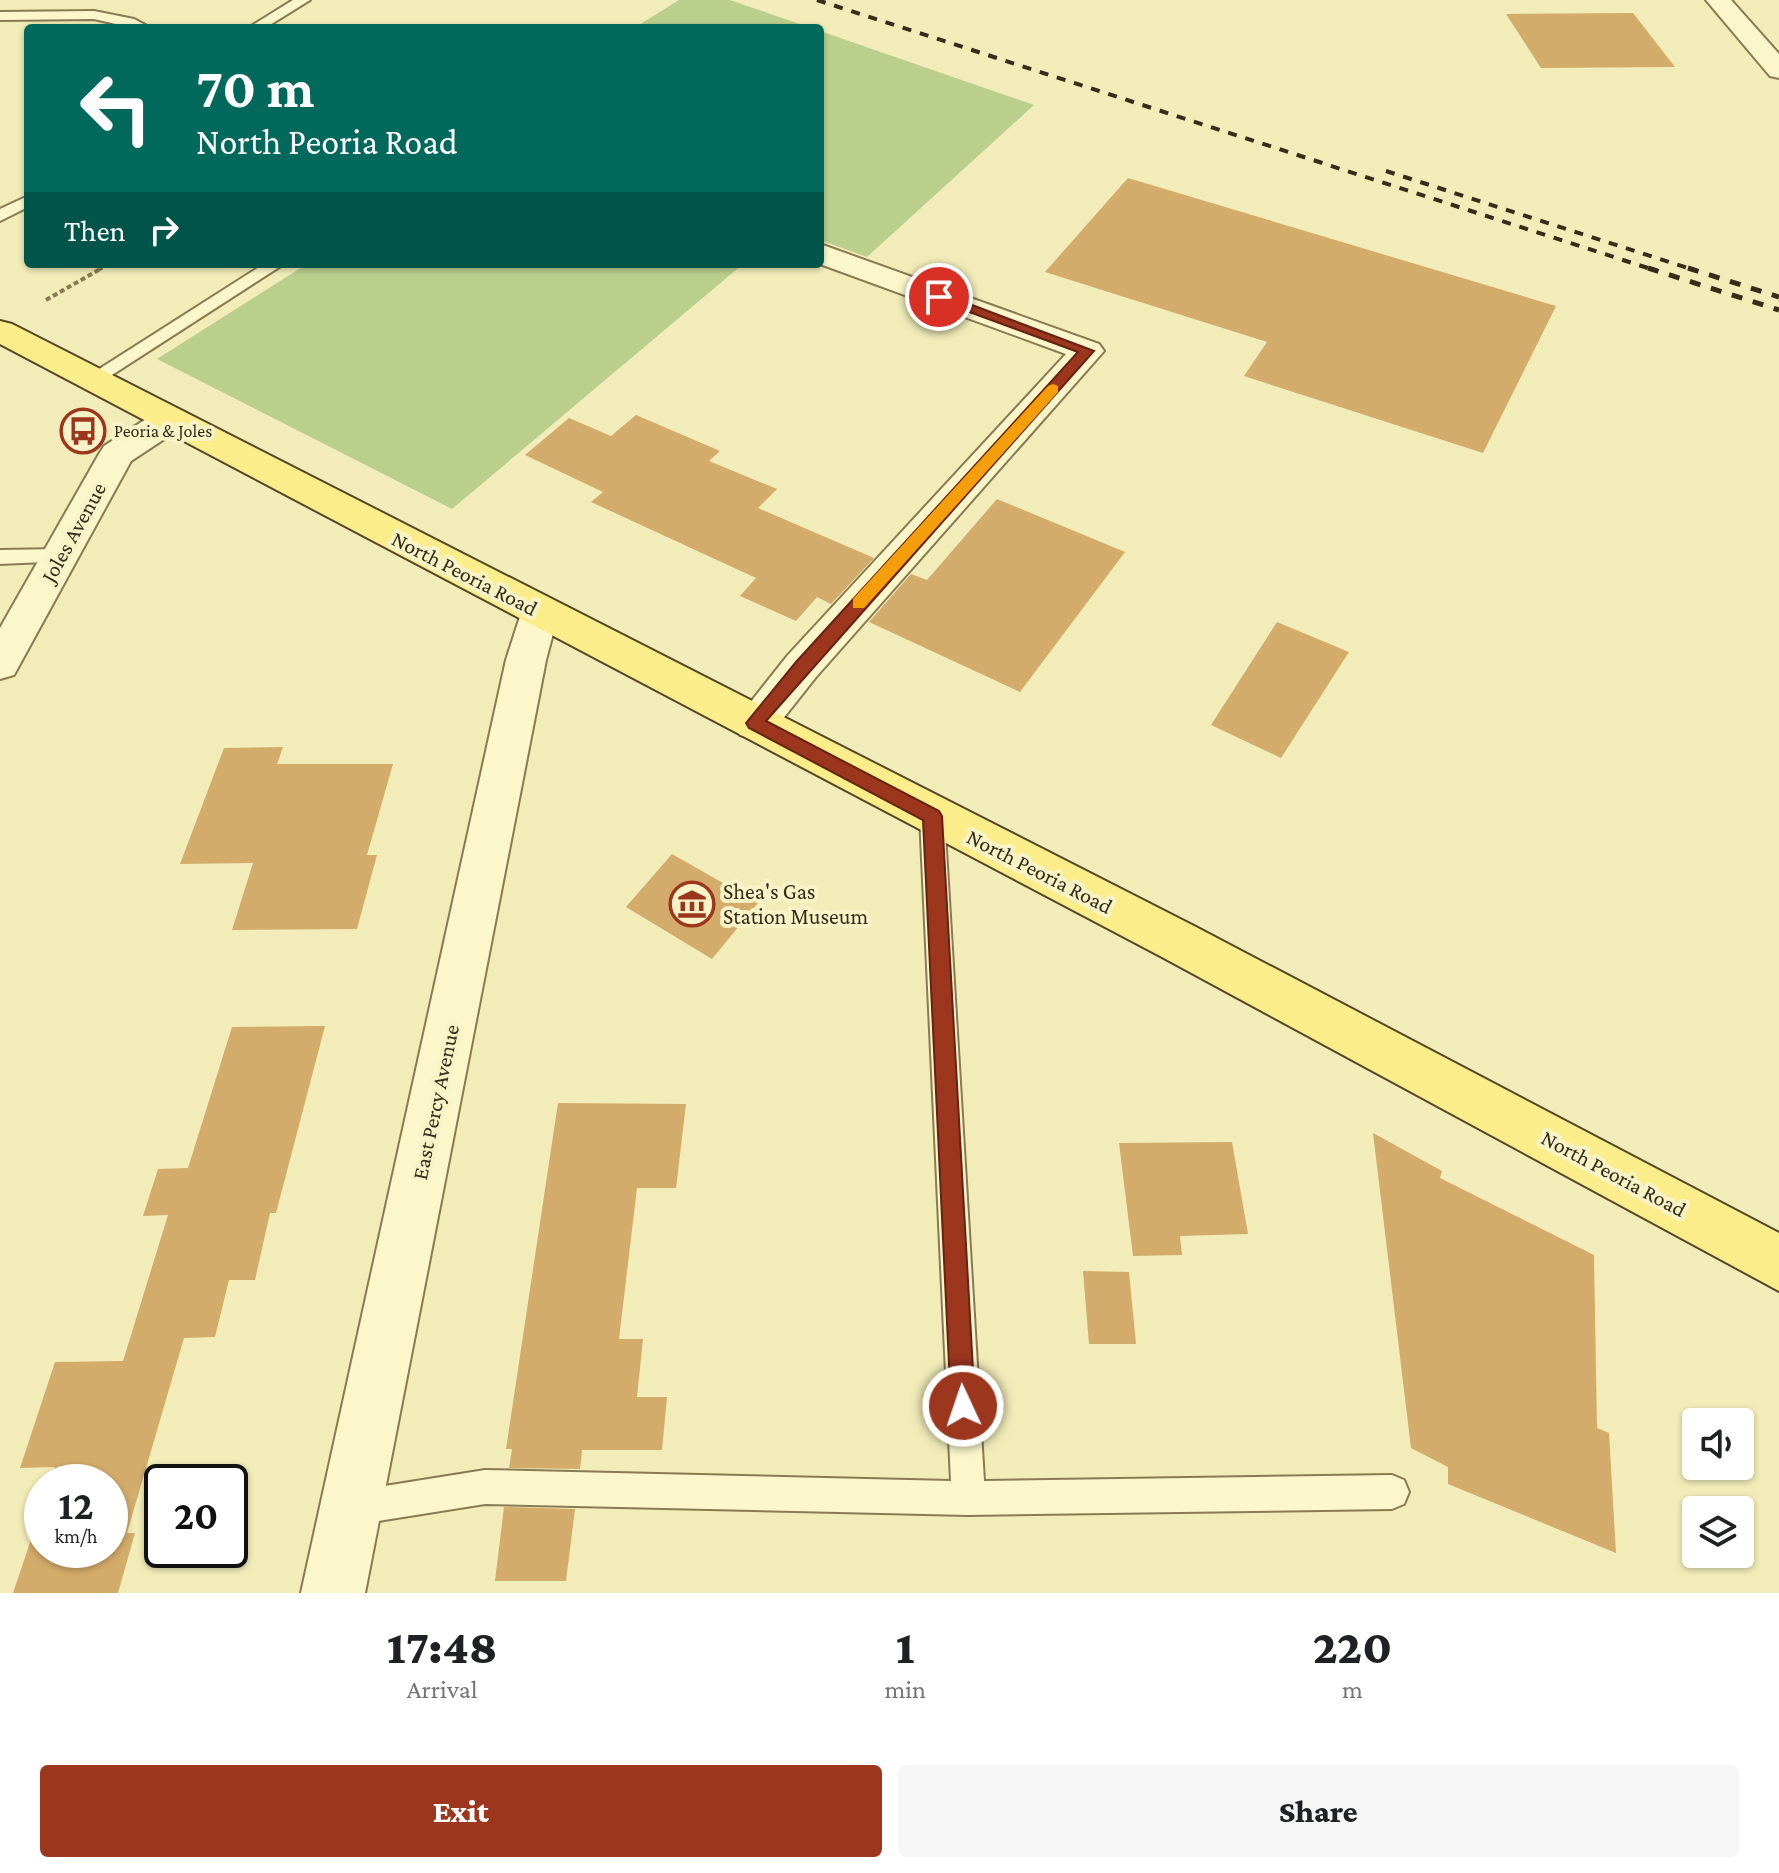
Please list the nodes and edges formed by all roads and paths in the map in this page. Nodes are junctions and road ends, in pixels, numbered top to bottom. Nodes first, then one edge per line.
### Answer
1 (303, 0) edge
2 (1718, 0) edge
3 (0, 16) edge
4 (129, 24) edge
5 (262, 24) edge
6 (1779, 70) edge
7 (24, 203) edge
8 (0, 216) edge
9 (824, 254) edge
10 (102, 268) edge
11 (270, 268) edge
12 (46, 300) dead end
13 (0, 331) edge
14 (91, 380) junction
15 (169, 420) junction
16 (60, 556) junction
17 (0, 557) edge
18 (539, 611) junction
19 (0, 664) edge
20 (755, 723) junction
21 (932, 816) junction
22 (1779, 1263) edge
23 (1392, 1492) dead end
24 (968, 1498) junction
25 (350, 1508) junction
26 (333, 1593) edge

1 - 5 lane
2 - 6 street
3 - 4 lane
7 - 8 lane
9 - 20 street
10 - 12 path
11 - 14 lane
13 - 14 main road, North Peoria Road
14 - 15 main road, North Peoria Road
15 - 16 street, Joles Avenue
15 - 18 main road, North Peoria Road
16 - 17 lane
16 - 19 street, Joles Avenue
18 - 20 main road, North Peoria Road
18 - 25 street, East Percy Avenue
20 - 21 main road, North Peoria Road
21 - 22 main road, North Peoria Road
21 - 24 lane
23 - 24 lane
24 - 25 lane
25 - 26 street, East Percy Avenue

